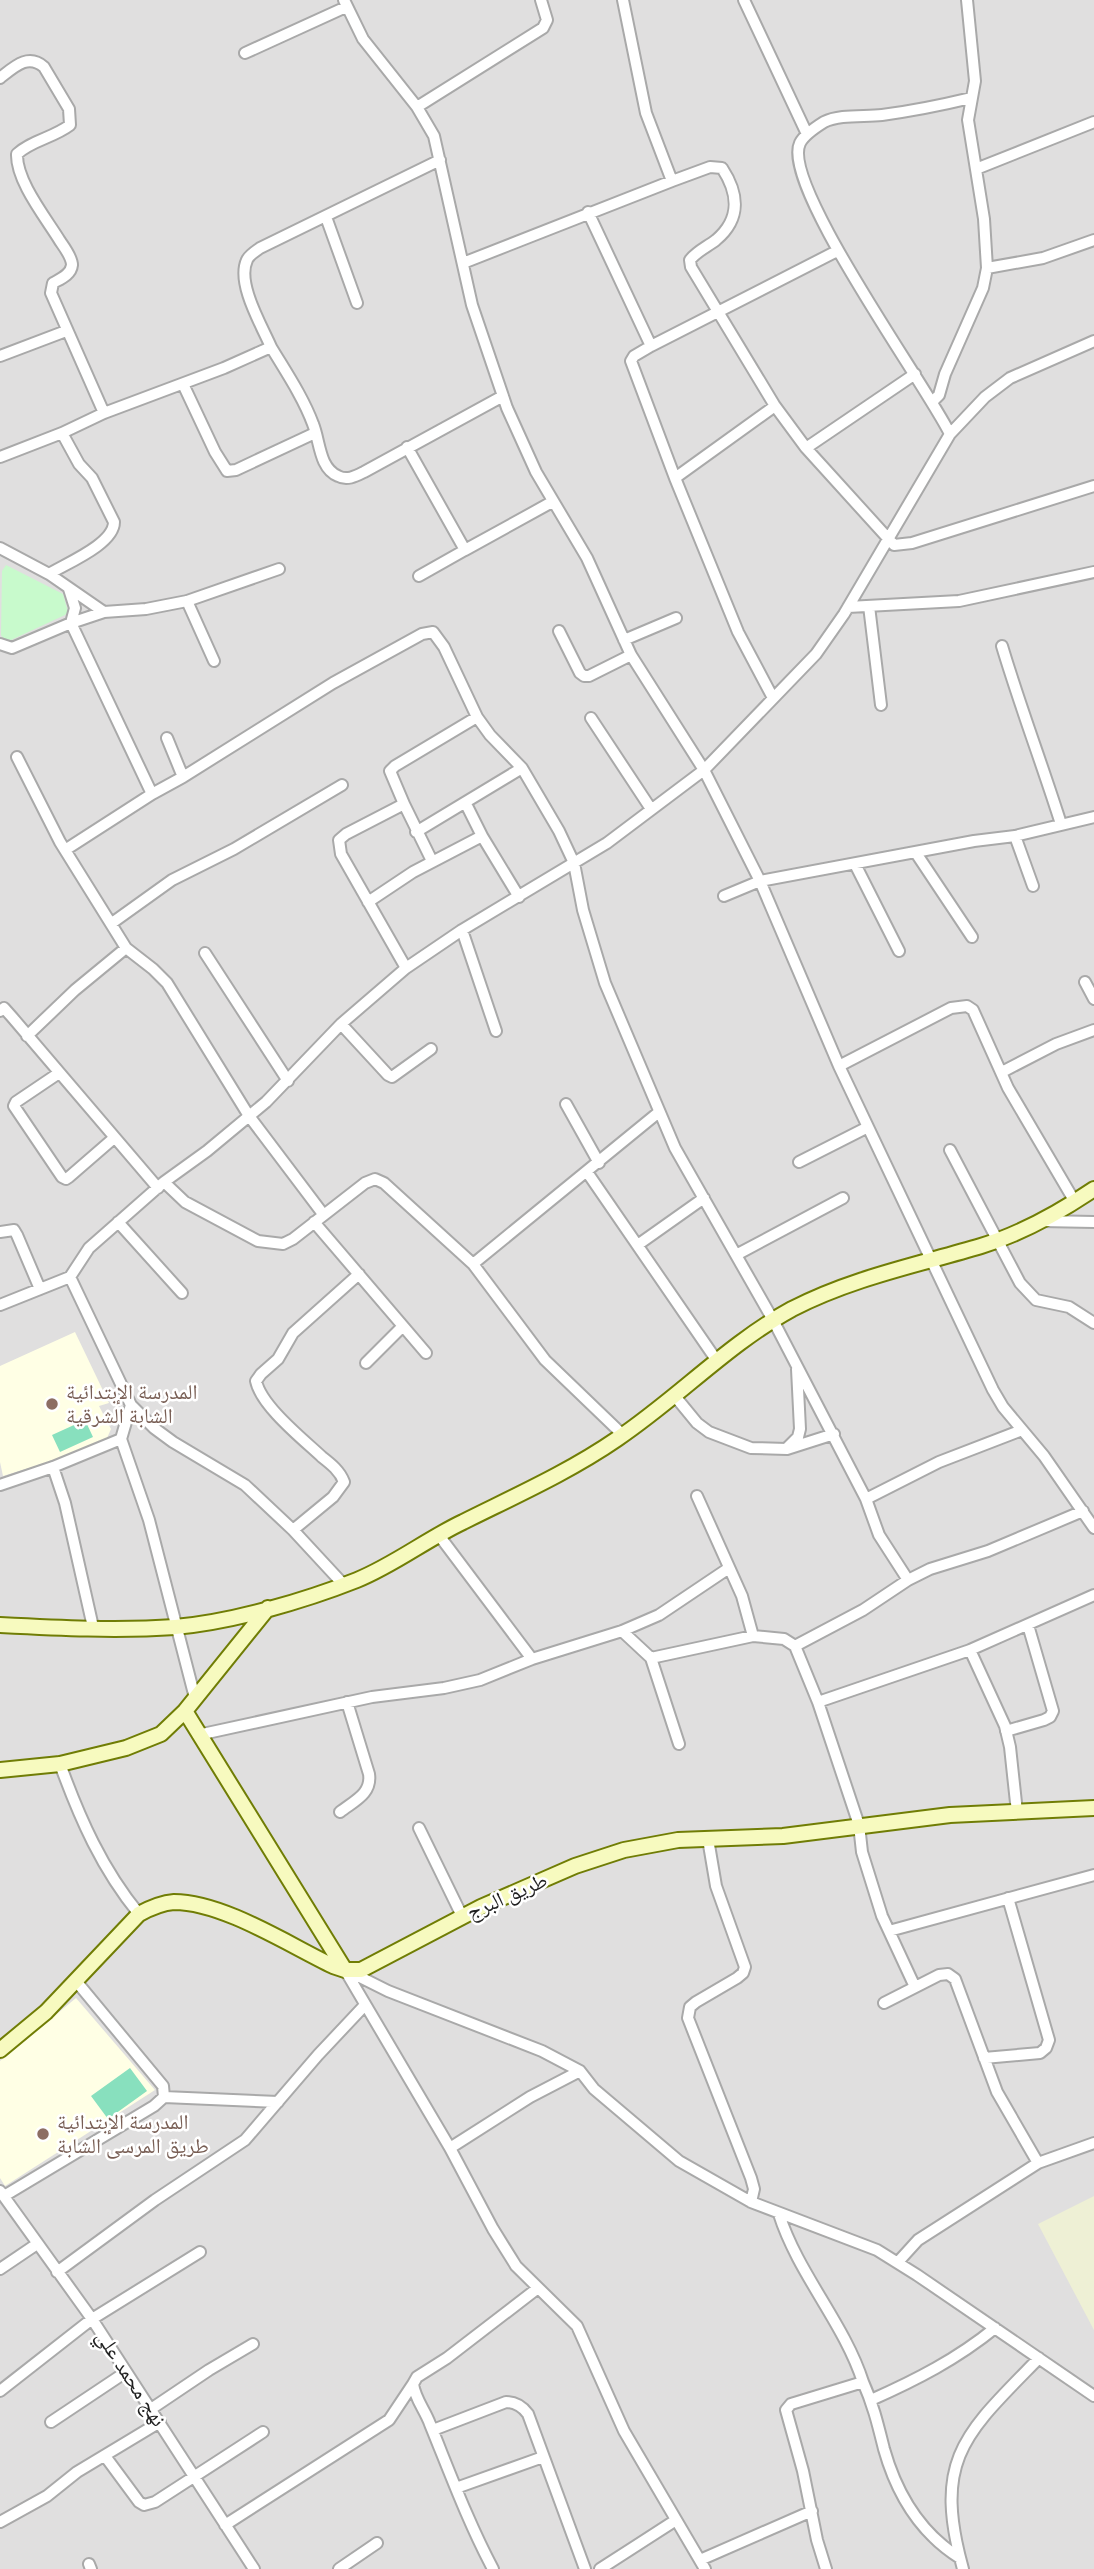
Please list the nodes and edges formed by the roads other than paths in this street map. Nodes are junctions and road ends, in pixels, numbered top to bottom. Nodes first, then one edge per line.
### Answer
1 (541, 0) edge
2 (623, 0) edge
3 (744, 0) edge
4 (967, 0) edge
5 (345, 3) edge
6 (245, 53) dead end
7 (0, 78) edge
8 (971, 98) junction
9 (417, 107) junction
10 (1094, 122) edge
11 (807, 135) junction
12 (440, 160) junction
13 (976, 169) junction
14 (672, 181) junction
15 (588, 212) junction
16 (326, 217) junction
17 (1094, 240) edge
18 (837, 251) junction
19 (463, 263) junction
20 (987, 268) junction
21 (356, 303) dead end
22 (718, 312) junction
23 (66, 331) junction
24 (1094, 341) edge
25 (651, 345) junction
26 (271, 347) junction
27 (0, 356) edge
28 (915, 374) junction
29 (183, 384) junction
30 (503, 396) junction
31 (933, 401) junction
32 (775, 406) junction
33 (104, 413) junction
34 (62, 433) junction
35 (315, 433) junction
36 (950, 434) junction
37 (407, 447) junction
38 (806, 448) junction
39 (0, 457) edge
40 (675, 478) junction
41 (1094, 486) edge
42 (552, 502) junction
43 (887, 540) junction
44 (0, 548) edge
45 (465, 550) junction
46 (279, 569) dead end
47 (1094, 572) edge
48 (49, 574) junction
49 (419, 576) dead end
50 (69, 589) junction
51 (187, 601) junction
52 (848, 607) junction
53 (869, 607) junction
54 (104, 612) junction
55 (676, 618) dead end
56 (72, 623) junction
57 (559, 631) dead end
58 (624, 640) junction
59 (0, 644) edge
60 (1002, 646) dead end
61 (631, 655) junction
62 (214, 661) dead end
63 (773, 698) junction
64 (881, 705) dead end
65 (477, 718) junction
66 (591, 718) dead end
67 (167, 738) dead end
68 (17, 757) dead end
69 (522, 768) junction
70 (704, 769) junction
71 (183, 777) junction
72 (342, 785) dead end
73 (152, 793) junction
74 (404, 804) junction
75 (466, 804) junction
76 (651, 809) junction
77 (1094, 817) edge
78 (1061, 824) junction
79 (416, 832) junction
80 (482, 836) junction
81 (1015, 836) junction
82 (65, 850) junction
83 (916, 853) junction
84 (432, 861) junction
85 (574, 863) junction
86 (855, 864) junction
87 (760, 881) junction
88 (1033, 887) dead end
89 (724, 896) dead end
90 (519, 897) junction
91 (368, 902) junction
92 (112, 923) junction
93 (462, 930) junction
94 (972, 937) dead end
95 (126, 948) junction
96 (899, 951) dead end
97 (205, 953) dead end
98 (406, 968) junction
99 (1084, 982) dead end
100 (1094, 999) edge
101 (1, 1008) edge
102 (341, 1024) junction
103 (1094, 1030) edge
104 (496, 1031) dead end
105 (27, 1036) junction
106 (431, 1049) dead end
107 (839, 1066) junction
108 (1002, 1072) junction
109 (59, 1073) junction
110 (288, 1081) junction
111 (566, 1104) dead end
112 (659, 1112) junction
113 (249, 1116) junction
114 (868, 1127) junction
115 (114, 1138) junction
116 (950, 1150) dead end
117 (799, 1162) dead end
118 (599, 1163) junction
119 (587, 1172) junction
120 (161, 1185) junction
121 (1094, 1189) edge
122 (704, 1198) junction
123 (843, 1198) dead end
124 (1075, 1202) junction
125 (323, 1214) junction
126 (1038, 1221) junction
127 (118, 1222) junction
128 (314, 1222) junction
129 (1094, 1222) edge
130 (0, 1232) edge
131 (997, 1240) junction
132 (639, 1244) junction
133 (736, 1255) junction
134 (931, 1259) junction
135 (473, 1264) junction
136 (359, 1274) junction
137 (70, 1277) junction
138 (40, 1289) junction
139 (182, 1293) dead end
140 (0, 1305) edge
141 (773, 1320) junction
142 (1094, 1323) edge
143 (403, 1326) junction
144 (426, 1353) dead end
145 (717, 1361) junction
146 (366, 1363) dead end
147 (797, 1365) junction
148 (674, 1395) junction
149 (131, 1405) junction
150 (1022, 1430) junction
151 (834, 1434) junction
152 (623, 1435) junction
153 (121, 1439) junction
154 (787, 1449) junction
155 (53, 1467) junction
156 (0, 1485) edge
157 (697, 1496) dead end
158 (866, 1499) junction
159 (1083, 1511) junction
160 (1094, 1528) edge
161 (293, 1530) junction
162 (438, 1534) junction
163 (729, 1568) junction
164 (908, 1580) junction
165 (343, 1584) junction
166 (1094, 1595) edge
167 (268, 1608) junction
168 (0, 1625) edge
169 (1028, 1625) junction
170 (177, 1626) junction
171 (93, 1628) junction
172 (622, 1631) junction
173 (753, 1636) junction
174 (795, 1646) junction
175 (970, 1650) junction
176 (651, 1658) junction
177 (531, 1659) junction
178 (195, 1698) junction
179 (347, 1702) junction
180 (818, 1702) junction
181 (185, 1711) junction
182 (1006, 1731) junction
183 (198, 1735) junction
184 (679, 1744) dead end
185 (60, 1764) junction
186 (0, 1770) edge
187 (1094, 1808) edge
188 (340, 1812) dead end
189 (1017, 1812) junction
190 (859, 1825) junction
191 (419, 1828) dead end
192 (708, 1839) junction
193 (1094, 1875) edge
194 (1008, 1898) junction
195 (139, 1914) junction
196 (462, 1916) junction
197 (889, 1931) junction
198 (345, 1970) junction
199 (76, 1981) junction
200 (915, 1987) junction
201 (884, 2003) dead end
202 (365, 2005) junction
203 (0, 2050) edge
204 (984, 2059) junction
205 (580, 2071) junction
206 (164, 2097) junction
207 (278, 2102) junction
208 (1094, 2143) edge
209 (450, 2148) junction
210 (1038, 2163) junction
211 (1, 2193) edge
212 (751, 2202) junction
213 (779, 2214) junction
214 (37, 2244) junction
215 (200, 2252) dead end
216 (898, 2262) junction
217 (0, 2269) edge
218 (57, 2272) junction
219 (538, 2287) junction
220 (92, 2319) junction
221 (995, 2328) junction
222 (253, 2344) dead end
223 (1039, 2358) junction
224 (126, 2372) junction
225 (863, 2382) junction
226 (413, 2384) junction
227 (0, 2390) edge
228 (1094, 2396) edge
229 (872, 2400) junction
230 (150, 2409) junction
231 (51, 2422) dead end
232 (160, 2422) junction
233 (433, 2430) junction
234 (262, 2432) dead end
235 (105, 2456) junction
236 (543, 2457) junction
237 (195, 2474) junction
238 (456, 2487) junction
239 (812, 2511) junction
240 (676, 2520) junction
241 (0, 2522) edge
242 (225, 2525) junction
243 (377, 2543) dead end
244 (962, 2563) edge
245 (703, 2565) edge
246 (254, 2569) edge
247 (339, 2569) edge
248 (492, 2569) edge
249 (585, 2569) edge
250 (600, 2569) edge
251 (826, 2569) edge

1 - 9 street
2 - 14 street
3 - 11 street
4 - 8 street
5 - 6 street
5 - 9 street
7 - 23 street
8 - 11 street
8 - 13 street
9 - 12 street
10 - 13 street
11 - 18 street
12 - 16 street
12 - 19 street
13 - 20 street
14 - 15 street
14 - 22 street
15 - 19 street
15 - 25 street
16 - 21 street
16 - 26 street
17 - 20 street
18 - 22 street
18 - 28 street
19 - 30 street
20 - 31 street
22 - 25 street
22 - 32 street
23 - 27 street
23 - 33 street
24 - 36 street
25 - 40 street
26 - 29 street
26 - 35 street
28 - 31 street
28 - 38 street
29 - 33 street
29 - 35 street
30 - 37 street
30 - 42 street
31 - 36 street
32 - 38 street
32 - 40 street
33 - 34 street
34 - 39 street
34 - 48 street
35 - 37 street
36 - 43 street
37 - 45 street
38 - 43 street
40 - 63 street
41 - 43 street
42 - 45 street
42 - 58 street
43 - 52 street
44 - 48 street
45 - 49 street
46 - 51 street
47 - 53 street
48 - 50 street
50 - 54 street
50 - 56 street
51 - 54 street
51 - 62 street
52 - 53 street
52 - 63 street
53 - 64 street
54 - 56 street
55 - 58 street
56 - 59 street
56 - 73 street
57 - 61 street
58 - 61 street
60 - 78 street
61 - 70 street
63 - 70 street
65 - 69 street
65 - 71 street
65 - 74 street
66 - 76 street
67 - 71 street
68 - 82 street
69 - 75 street
69 - 85 street
70 - 76 street
70 - 87 street
71 - 73 street
72 - 92 street
73 - 82 street
74 - 79 street
74 - 91 street
75 - 79 street
75 - 80 street
76 - 85 street
77 - 78 street
78 - 81 street
79 - 84 street
80 - 84 street
80 - 90 street
81 - 83 street
81 - 88 street
82 - 92 street
83 - 86 street
83 - 94 street
84 - 91 street
85 - 90 street
85 - 112 street
86 - 87 street
86 - 96 street
87 - 89 street
87 - 107 street
90 - 93 street
91 - 98 street
92 - 95 street
93 - 98 street
93 - 104 street
95 - 105 street
95 - 113 street
97 - 110 street
98 - 102 street
99 - 100 street
101 - 105 street
102 - 106 street
102 - 110 street
103 - 108 street
105 - 109 street
107 - 108 street
107 - 114 street
108 - 124 street
109 - 115 street
109 - 115 street
110 - 113 street
111 - 118 street
112 - 118 street
112 - 122 street
113 - 120 street
113 - 125 street
114 - 117 street
114 - 134 street
115 - 120 street
116 - 131 street
118 - 119 street
119 - 132 street
119 - 135 street
120 - 127 street
120 - 128 street
121 - 124 street
122 - 132 street
122 - 133 street
123 - 133 street
124 - 126 street
125 - 128 street
125 - 135 street
126 - 129 street
126 - 131 street
127 - 137 street
127 - 139 street
128 - 136 street
130 - 138 street
131 - 134 street
131 - 142 street
132 - 145 street
133 - 141 street
134 - 141 street
134 - 150 street
135 - 152 street
136 - 143 street
136 - 161 street
137 - 138 street
137 - 149 street
138 - 140 street
141 - 145 street
141 - 147 street
143 - 144 street
143 - 146 street
145 - 148 street
147 - 151 street
147 - 154 street
148 - 152 street
148 - 154 street
149 - 153 street
149 - 161 street
150 - 158 street
150 - 159 street
151 - 154 street
151 - 158 street
152 - 162 street
153 - 155 street
153 - 170 street
155 - 156 street
155 - 171 street
157 - 163 street
158 - 164 street
159 - 160 street
159 - 164 street
161 - 165 street
162 - 165 street
162 - 177 street
163 - 172 street
163 - 173 street
164 - 174 street
165 - 167 street
166 - 169 street
167 - 170 street
167 - 178 street
168 - 171 street
169 - 175 street
169 - 182 street
170 - 171 street
170 - 178 street
172 - 176 street
172 - 177 street
173 - 174 street
173 - 176 street
174 - 180 street
175 - 180 street
175 - 182 street
176 - 184 street
177 - 179 street
178 - 181 street
179 - 183 street
179 - 188 street
180 - 190 street
181 - 183 street
181 - 185 street
182 - 189 street
183 - 198 street
185 - 186 street
185 - 195 street
187 - 189 street, طريق البرج
189 - 190 street, طريق البرج
190 - 192 street, طريق البرج
190 - 197 street
191 - 196 street
192 - 196 street, طريق البرج
192 - 212 street
193 - 194 street
194 - 197 street
194 - 204 street
195 - 198 street
195 - 199 street
196 - 198 street, طريق البرج
197 - 200 street
198 - 202 street
198 - 205 street
199 - 203 street
199 - 206 street
200 - 201 street
200 - 204 street
202 - 207 street
202 - 209 street
204 - 210 street
205 - 209 street
205 - 212 street
206 - 207 street
206 - 211 street
207 - 218 street
208 - 210 street
209 - 219 street
210 - 216 street
211 - 214 street, نهج محمد علي
212 - 213 street
213 - 216 street
213 - 225 street
214 - 217 street
214 - 218 street, نهج محمد علي
215 - 220 street
216 - 221 street
218 - 220 street, نهج محمد علي
219 - 226 street
219 - 240 street
220 - 224 street, نهج محمد علي
220 - 227 street
221 - 223 street
221 - 229 street
222 - 230 street
223 - 228 street
223 - 244 street
224 - 230 street, نهج محمد علي
224 - 231 street
225 - 229 street
225 - 239 street
226 - 233 street
226 - 242 street
229 - 244 street
230 - 232 street, نهج محمد علي
232 - 235 street
232 - 237 street, نهج محمد علي
233 - 236 street
233 - 238 street
234 - 237 street
235 - 237 street
235 - 241 street
236 - 238 street
236 - 249 street
237 - 242 street, نهج محمد علي
238 - 248 street
239 - 245 street
239 - 251 street
240 - 245 street
240 - 250 street
242 - 246 street, نهج محمد علي
243 - 247 street

